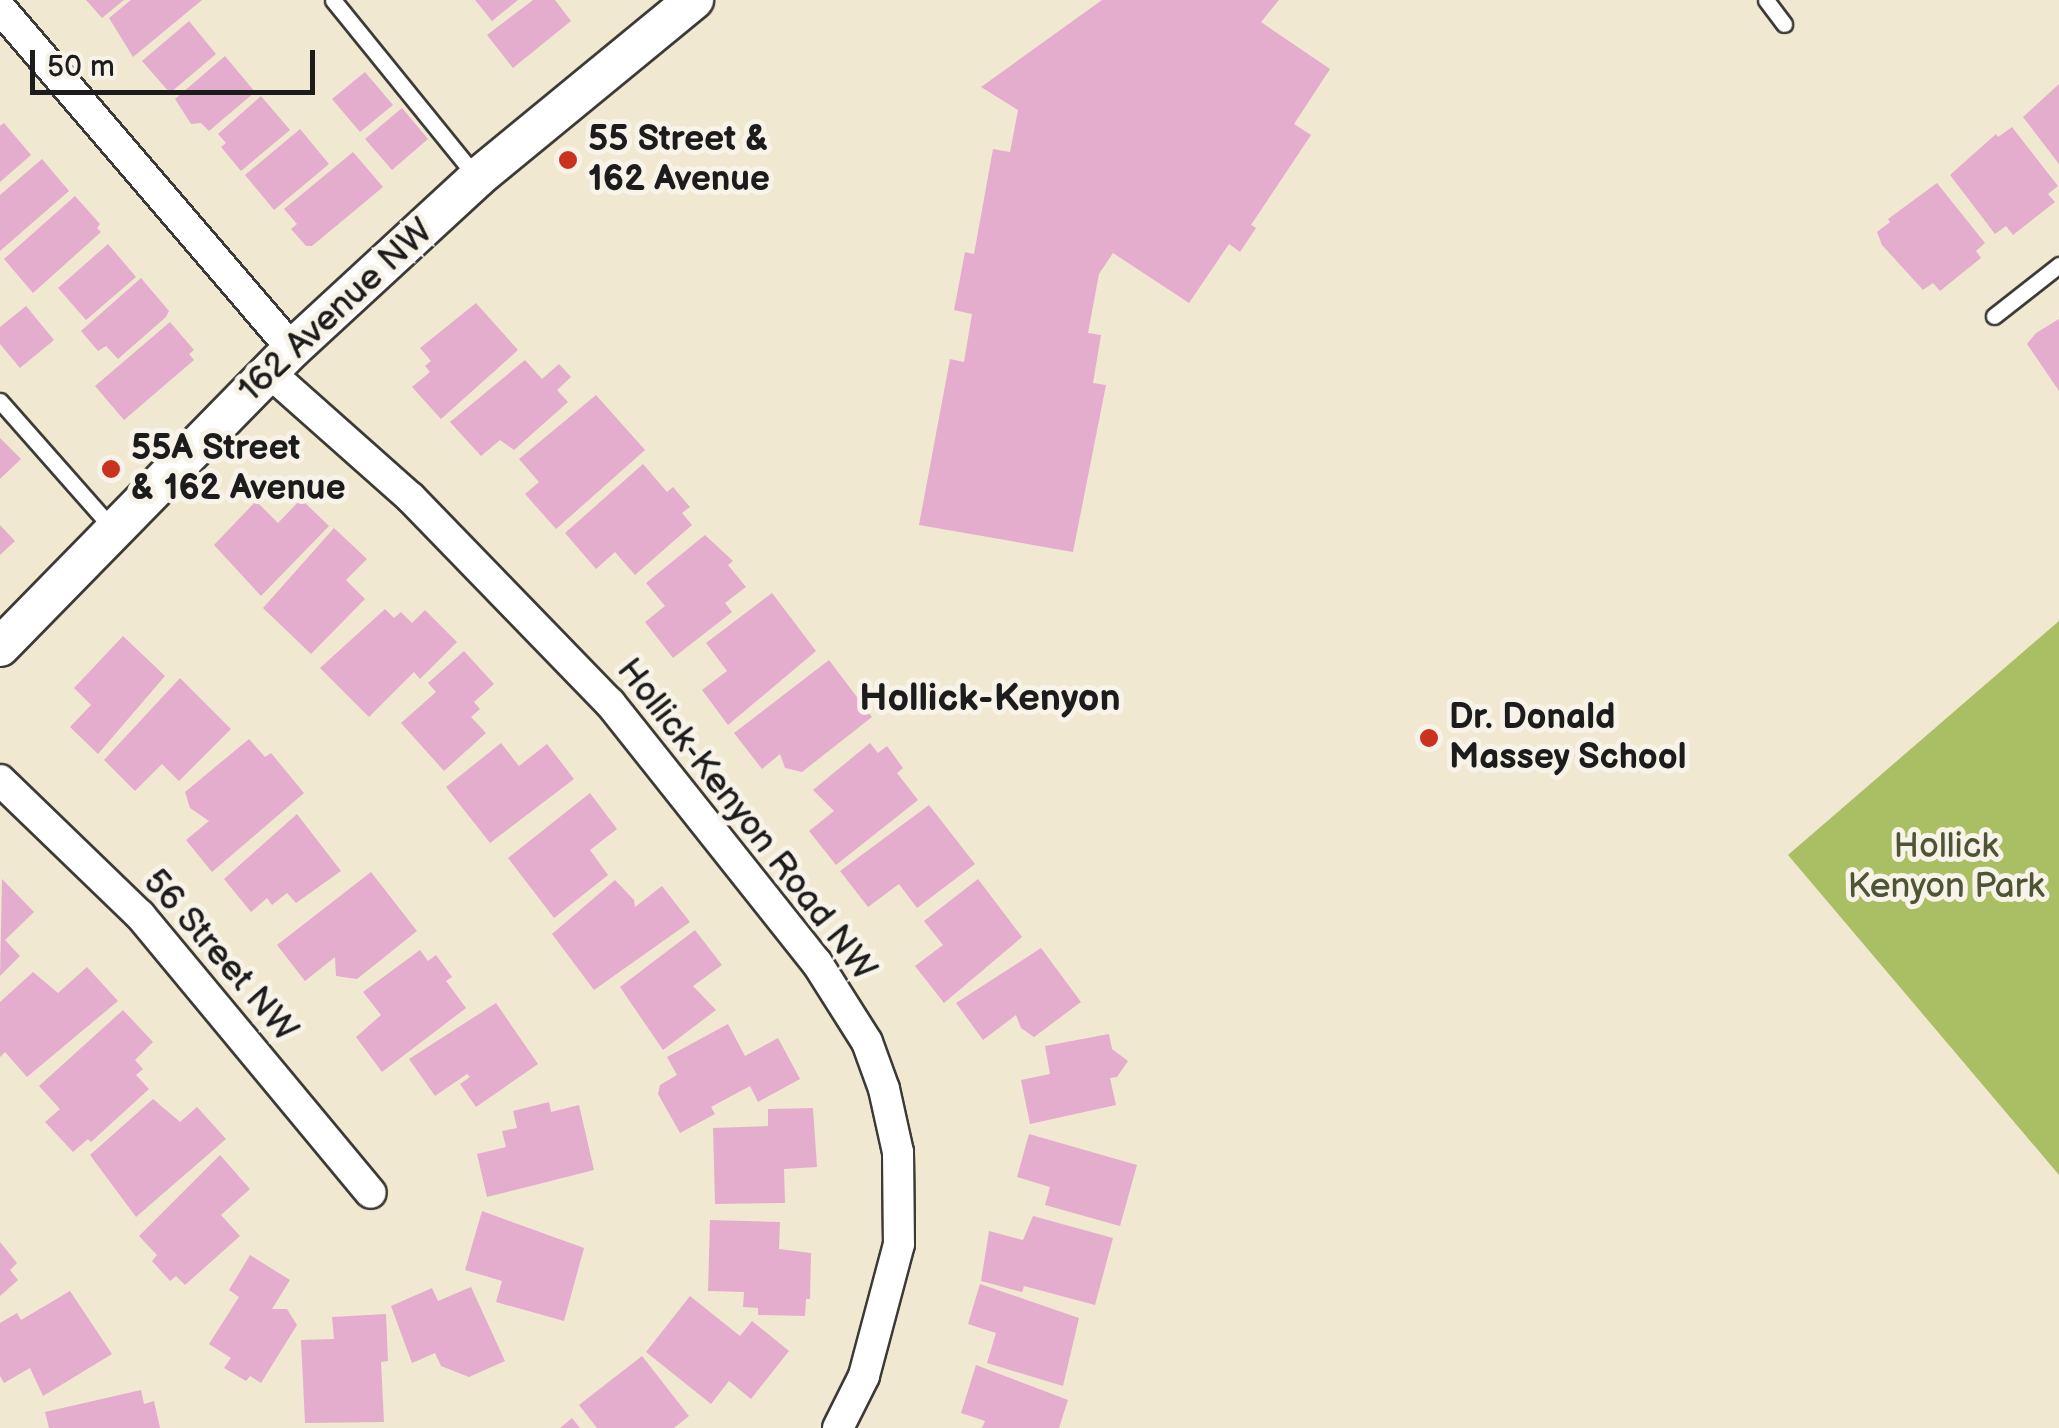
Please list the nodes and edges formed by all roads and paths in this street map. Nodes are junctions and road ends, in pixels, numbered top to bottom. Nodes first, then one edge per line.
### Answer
1 (334, 0) edge
2 (1766, 0) edge
3 (684, 3) edge
4 (0, 8) edge
5 (1784, 24) dead end
6 (477, 178) junction
7 (2059, 265) edge
8 (1994, 316) dead end
9 (280, 361) junction
10 (0, 402) edge
11 (112, 528) junction
12 (0, 647) edge
13 (0, 780) edge
14 (371, 1193) dead end
15 (838, 1428) edge

1 - 6 lane
2 - 5 lane
3 - 6 street, 162 Avenue NW
4 - 9 street, Hollick-Kenyon Road NW
6 - 9 street, 162 Avenue NW
7 - 8 lane
9 - 11 street, 162 Avenue NW
9 - 15 street, Hollick-Kenyon Road NW
10 - 11 lane
11 - 12 street, 162 Avenue NW
13 - 14 street, 56 Street NW

